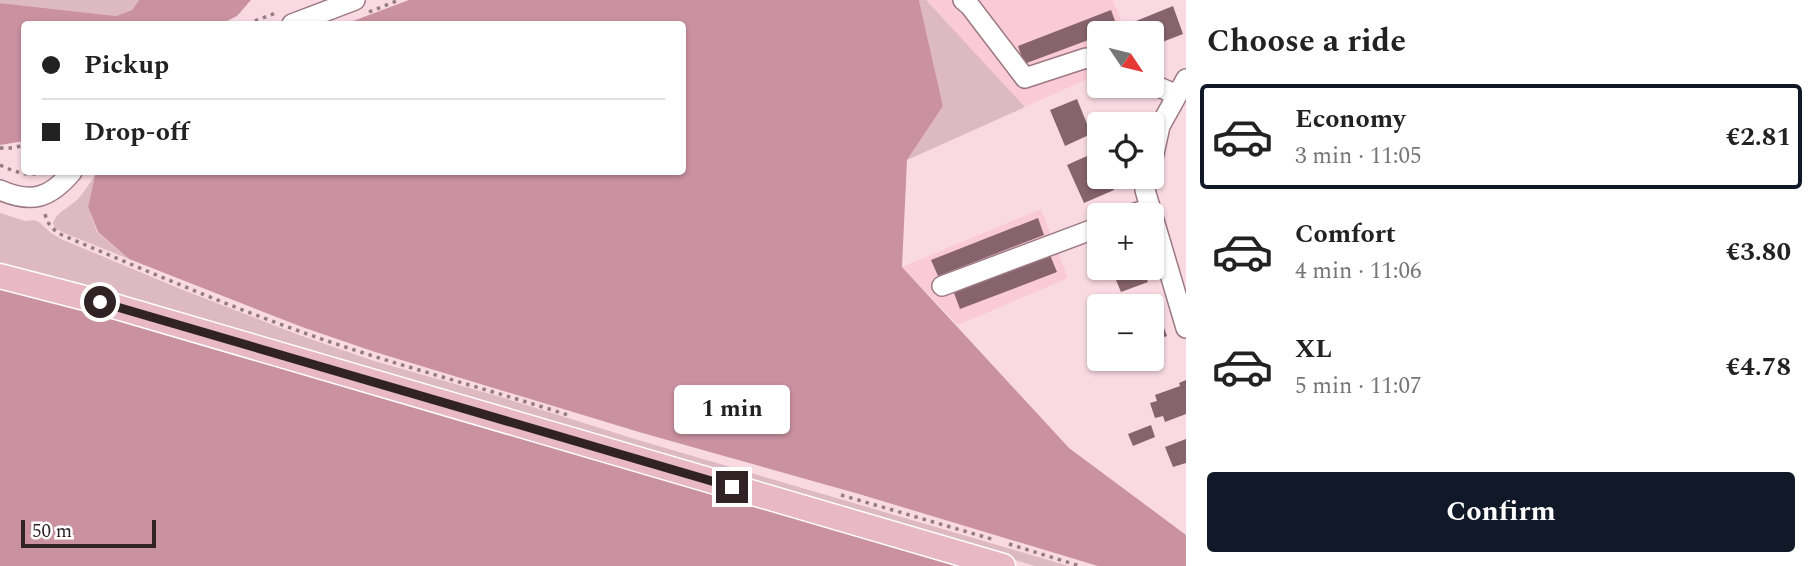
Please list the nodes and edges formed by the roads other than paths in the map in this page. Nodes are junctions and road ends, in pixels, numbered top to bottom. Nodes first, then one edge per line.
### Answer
1 (355, 0) edge
2 (963, 0) edge
3 (300, 21) edge
4 (1087, 58) edge
5 (1164, 85) edge
6 (1182, 87) edge
7 (1164, 119) edge
8 (69, 175) edge
9 (0, 190) edge
10 (1087, 232) edge
11 (1164, 255) edge
12 (0, 276) edge
13 (942, 286) dead end
14 (1186, 328) edge
15 (1003, 566) edge

1 - 3 street
2 - 4 street
5 - 6 street
6 - 7 street
8 - 9 street
10 - 13 street
11 - 14 street
12 - 15 main road

